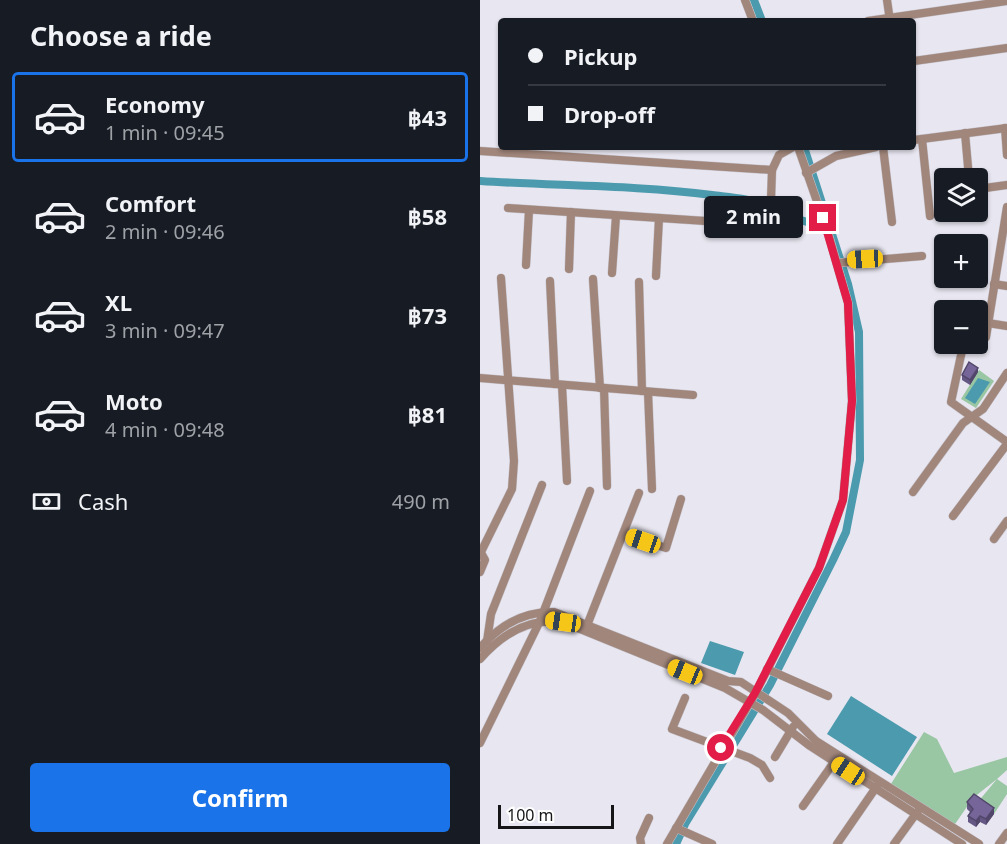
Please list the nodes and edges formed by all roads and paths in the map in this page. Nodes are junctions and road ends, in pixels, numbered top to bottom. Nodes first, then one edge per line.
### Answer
1 (745, 0) edge
2 (887, 0) edge
3 (1007, 1) edge
4 (752, 18) edge
5 (890, 18) edge
6 (896, 18) edge
7 (1007, 48) edge
8 (916, 61) edge
9 (1006, 128) edge
10 (965, 133) junction
11 (917, 140) edge
12 (788, 150) edge
13 (799, 150) edge
14 (860, 150) edge
15 (883, 150) edge
16 (480, 151) edge
17 (1007, 155) edge
18 (968, 168) edge
19 (772, 170) junction
20 (808, 171) junction
21 (1007, 186) edge
22 (988, 188) edge
23 (1007, 207) edge
24 (508, 208) dead end
25 (529, 210) junction
26 (571, 212) junction
27 (616, 216) junction
28 (930, 216) dead end
29 (659, 218) junction
30 (892, 222) dead end
31 (1004, 244) edge
32 (922, 256) dead end
33 (842, 261) junction
34 (526, 265) dead end
35 (569, 268) dead end
36 (612, 273) dead end
37 (656, 276) dead end
38 (501, 278) dead end
39 (593, 279) dead end
40 (550, 281) dead end
41 (639, 282) dead end
42 (994, 284) junction
43 (1007, 286) edge
44 (988, 323) joint
45 (1007, 326) edge
46 (961, 354) edge
47 (1007, 373) edge
48 (480, 378) edge
49 (509, 379) junction
50 (558, 385) junction
51 (602, 388) junction
52 (645, 392) junction
53 (693, 395) dead end
54 (972, 417) junction
55 (1007, 443) edge
56 (567, 481) dead end
57 (542, 485) dead end
58 (607, 486) dead end
59 (652, 489) dead end
60 (590, 491) dead end
61 (639, 492) dead end
62 (914, 492) dead end
63 (681, 499) dead end
64 (953, 516) dead end
65 (1007, 521) edge
66 (623, 534) junction
67 (994, 539) dead end
68 (481, 552) edge
69 (480, 572) edge
70 (543, 612) junction
71 (540, 621) junction
72 (587, 628) junction
73 (489, 643) junction
74 (480, 648) edge
75 (480, 659) edge
76 (770, 670) junction
77 (727, 685) junction
78 (755, 693) junction
79 (828, 696) dead end
80 (685, 698) dead end
81 (750, 702) junction
82 (765, 706) junction
83 (796, 722) junction
84 (791, 730) junction
85 (480, 743) edge
86 (724, 749) junction
87 (774, 757) dead end
88 (836, 758) junction
89 (770, 778) dead end
90 (878, 785) junction
91 (803, 806) dead end
92 (918, 811) junction
93 (649, 818) dead end
94 (678, 829) junction
95 (1007, 833) edge
96 (957, 840) edge
97 (641, 844) edge
98 (667, 844) edge
99 (712, 844) edge
100 (837, 844) edge
101 (894, 844) edge
102 (979, 844) edge
103 (999, 844) edge

1 - 4 street
2 - 5 street
3 - 6 street
7 - 8 street
9 - 10 street
9 - 17 street
10 - 11 street
10 - 18 street
11 - 28 street
12 - 19 street
13 - 20 street
14 - 20 street
15 - 30 street
16 - 19 street
19 - 29 street
20 - 33 street
21 - 22 street
23 - 31 street
24 - 25 street
25 - 26 street
25 - 34 street
26 - 27 street
26 - 35 street
27 - 29 street
27 - 36 street
29 - 37 street
31 - 42 street
32 - 33 street
33 - 76 street
38 - 49 street
39 - 51 street
40 - 50 street
41 - 52 street
42 - 43 street
42 - 44 street
44 - 45 street
46 - 54 street
47 - 54 street
48 - 49 street
49 - 50 street
49 - 68 street
50 - 51 street
50 - 56 street
51 - 52 street
51 - 58 street
52 - 53 street
52 - 59 street
54 - 55 street
54 - 62 street
55 - 64 street
57 - 73 street
60 - 70 street
61 - 66 street
63 - 66 street
65 - 67 street
66 - 72 street
68 - 69 street
70 - 71 street
70 - 72 street
70 - 73 street
71 - 72 street
71 - 73 street
71 - 85 street
72 - 77 street
73 - 74 street
73 - 75 street
76 - 78 street
76 - 79 street
77 - 78 street
77 - 81 street
78 - 81 street
78 - 82 street
80 - 86 street
81 - 82 street
81 - 86 street
82 - 83 street
82 - 84 street
83 - 84 street
83 - 88 street
84 - 87 street
84 - 88 street
86 - 89 street
86 - 94 street
88 - 90 street
88 - 91 street
90 - 92 street
90 - 100 street
92 - 96 street
92 - 101 street
93 - 97 street
94 - 98 street
94 - 99 street
95 - 103 street
96 - 102 street

